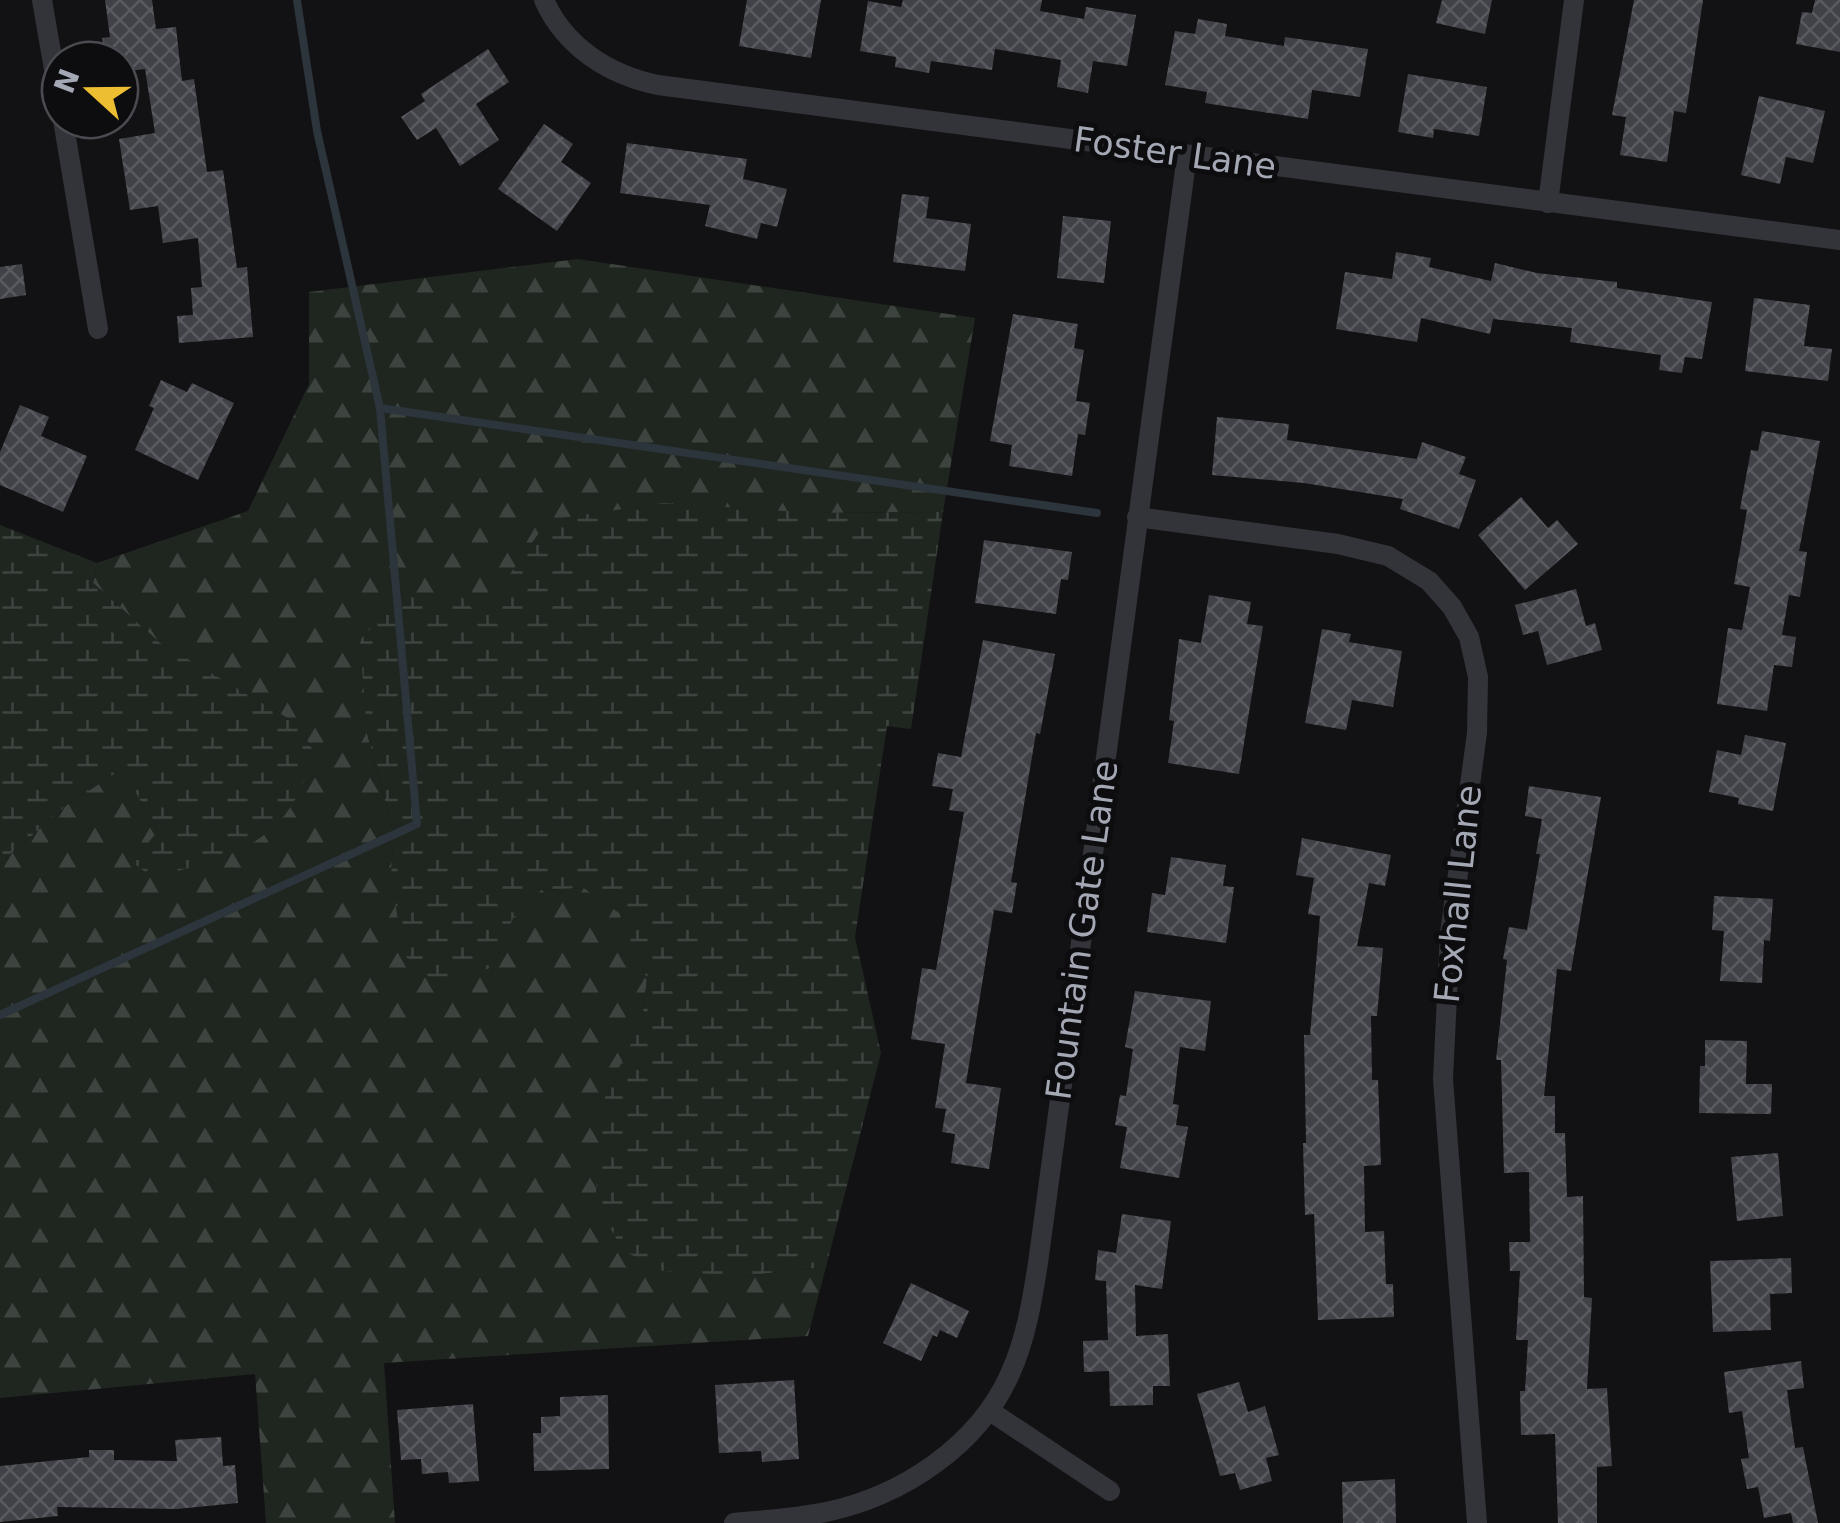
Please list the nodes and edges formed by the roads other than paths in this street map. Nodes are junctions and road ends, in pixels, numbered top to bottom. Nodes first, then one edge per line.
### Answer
1 (42, 0) edge
2 (544, 0) edge
3 (1574, 0) edge
4 (49, 40) edge
5 (66, 140) edge
6 (1186, 155) junction
7 (1548, 203) junction
8 (1840, 240) edge
9 (98, 329) dead end
10 (1137, 517) junction
11 (990, 1412) junction
12 (1110, 1490) dead end
13 (734, 1523) edge
14 (1477, 1523) edge

1 - 4 street
2 - 6 street, Foster Lane
3 - 7 street
5 - 9 street
6 - 7 street, Foster Lane
6 - 10 street, Fountain Gate Lane
7 - 8 street, Foster Lane
10 - 11 street, Fountain Gate Lane
10 - 14 street, Foxhall Lane
11 - 12 street
11 - 13 street, Fountain Gate Lane

